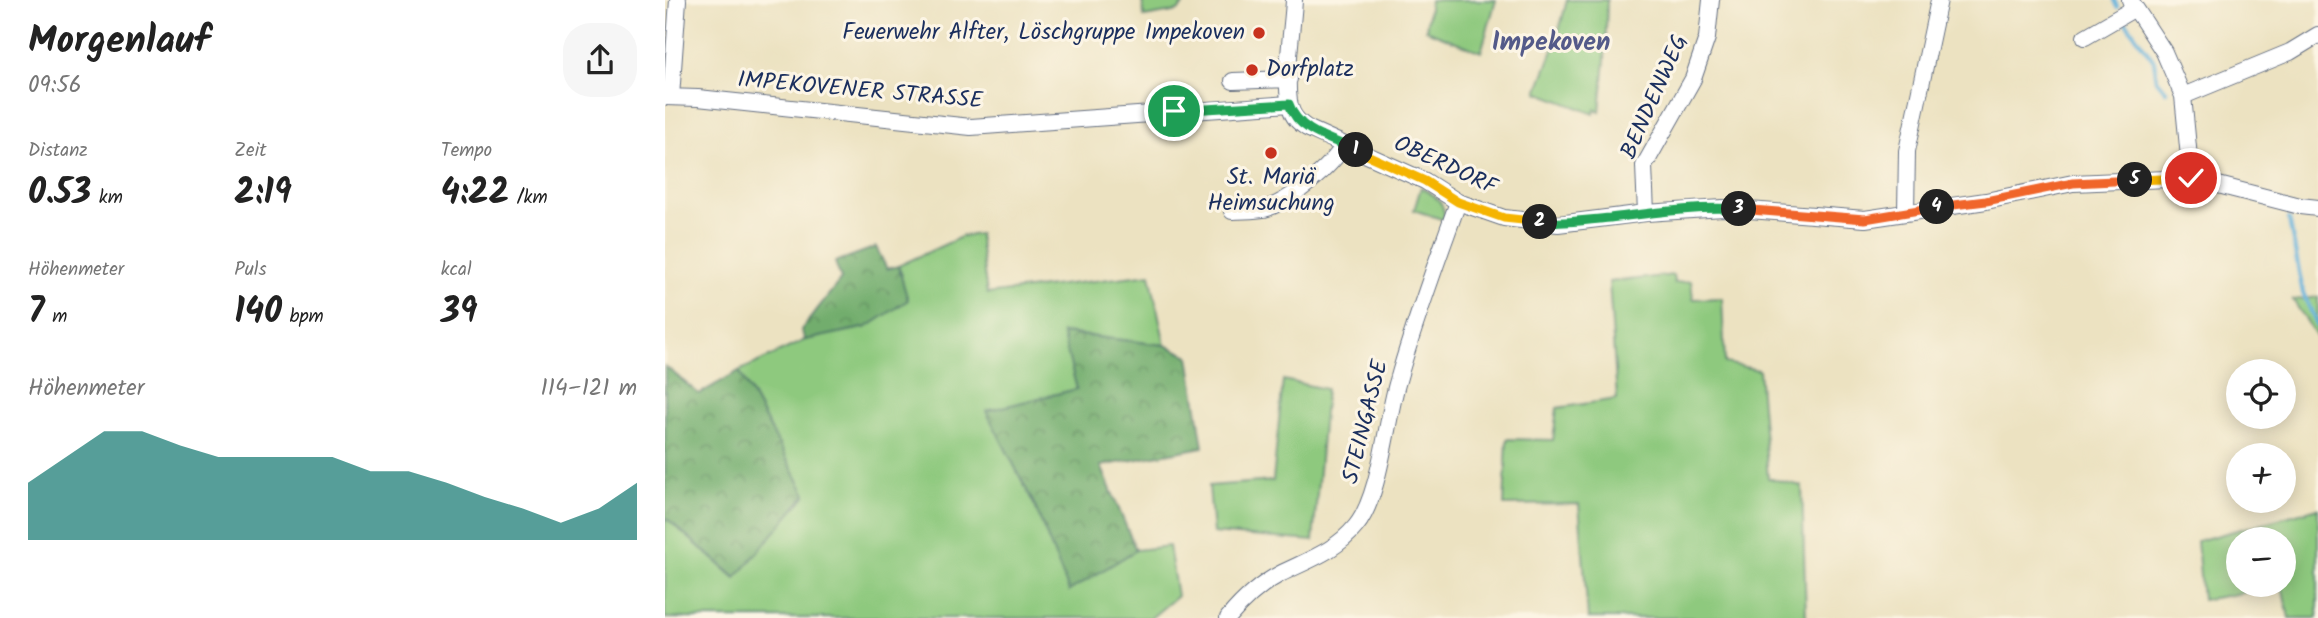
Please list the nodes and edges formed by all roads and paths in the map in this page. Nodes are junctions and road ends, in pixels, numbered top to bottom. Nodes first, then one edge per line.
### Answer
1 (678, 0) edge
2 (1294, 0) edge
3 (1711, 0) edge
4 (1939, 0) edge
5 (2132, 4) edge
6 (2318, 35) edge
7 (2085, 37) dead end
8 (1289, 79) junction
9 (1233, 81) dead end
10 (2183, 96) junction
11 (668, 97) edge
12 (1289, 104) junction
13 (1344, 145) junction
14 (2191, 178) junction
15 (1458, 202) junction
16 (2318, 208) edge
17 (1231, 211) dead end
18 (1906, 212) junction
19 (1646, 213) junction
20 (1228, 618) edge

1 - 11 street
2 - 8 street
3 - 19 street, BENDENWEG
4 - 18 street
5 - 7 street
5 - 10 street
6 - 10 street
8 - 9 street
8 - 12 street
10 - 14 street
11 - 12 street, IMPEKOVENER STRASSE
12 - 13 street, OBERDORF
13 - 15 street, OBERDORF
13 - 17 street
14 - 16 street, OBERDORF
14 - 18 street, OBERDORF
15 - 19 street, OBERDORF
15 - 20 street, STEINGASSE
18 - 19 street, OBERDORF

